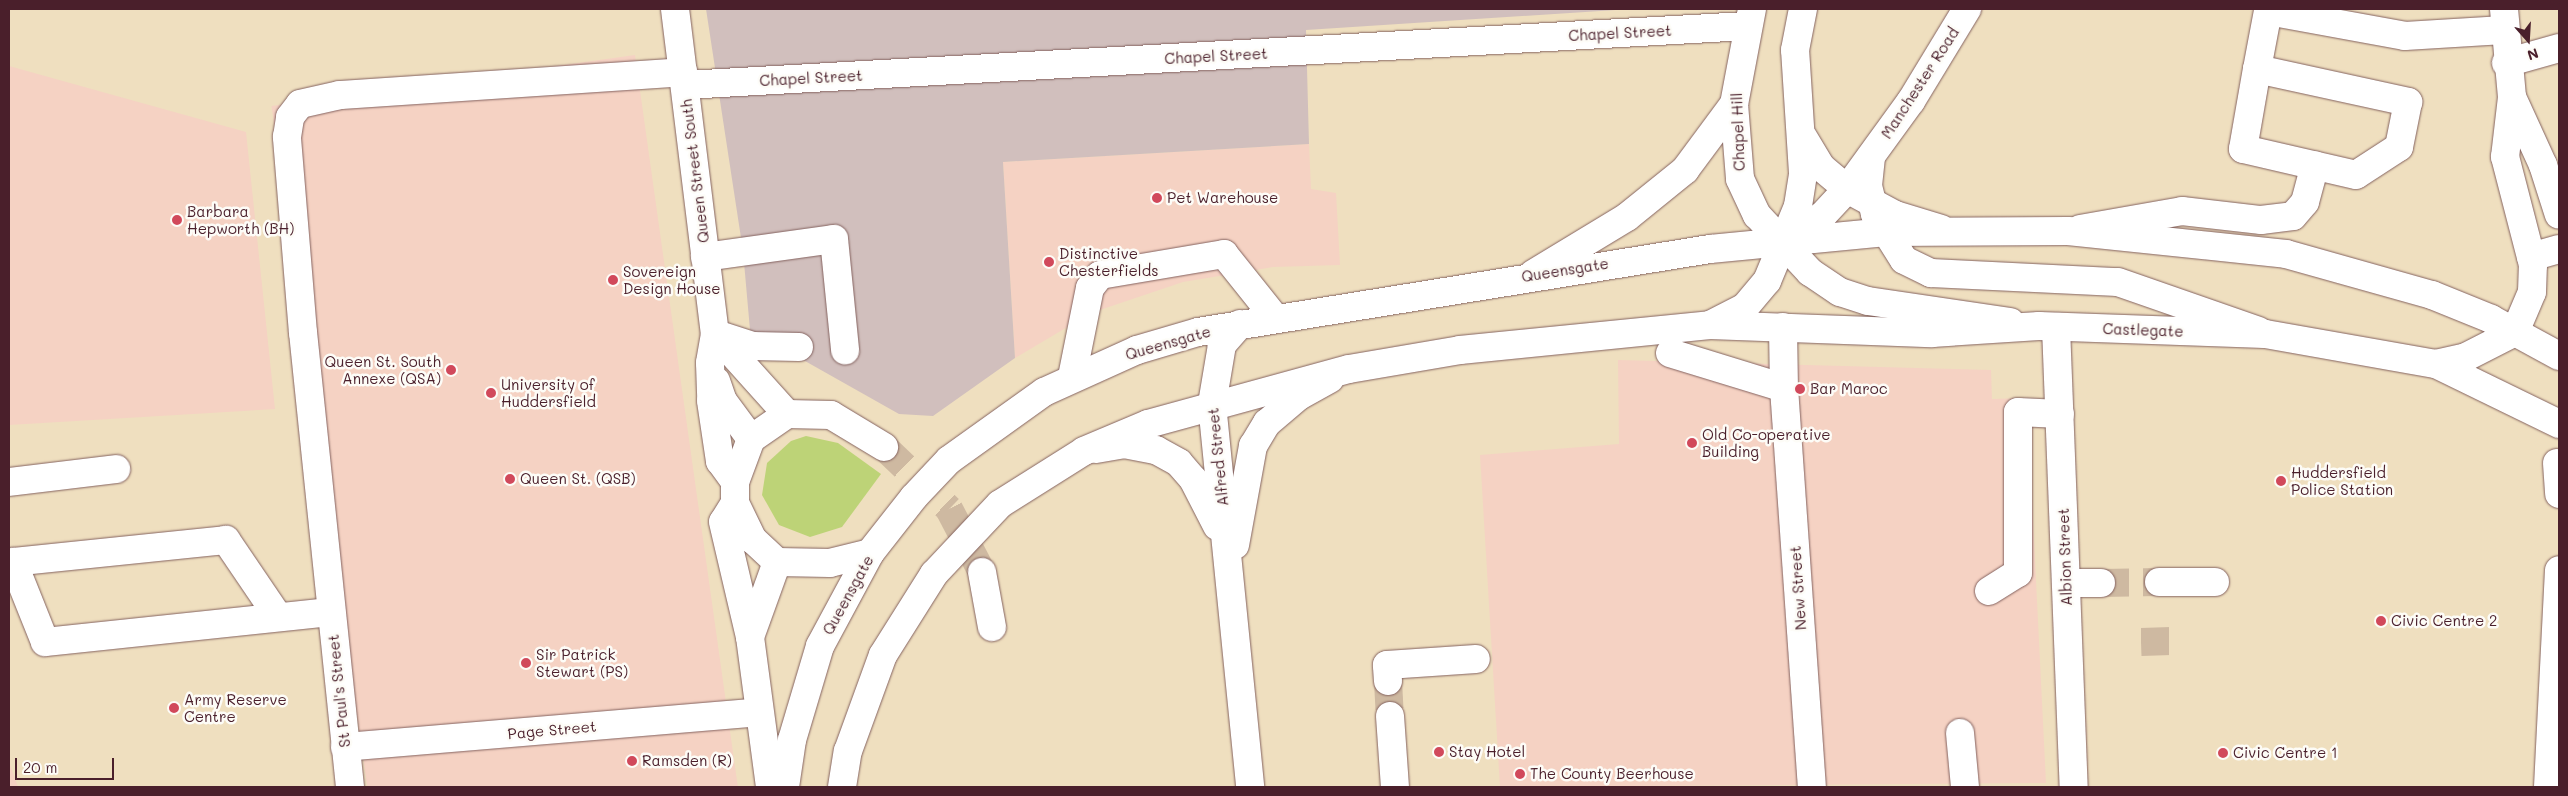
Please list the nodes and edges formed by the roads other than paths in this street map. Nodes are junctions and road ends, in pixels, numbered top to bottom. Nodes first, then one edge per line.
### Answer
1 (674, 9) edge
2 (1803, 9) edge
3 (1967, 9) edge
4 (2329, 14) edge
5 (1749, 17) edge
6 (2504, 20) edge
7 (2559, 48) edge
8 (2506, 63) junction
9 (2257, 69) junction
10 (684, 78) junction
11 (2512, 98) junction
12 (1734, 104) junction
13 (1798, 129) junction
14 (2316, 165) junction
15 (1859, 195) junction
16 (2559, 215) edge
17 (2068, 230) junction
18 (1948, 231) junction
19 (1886, 232) junction
20 (1783, 243) junction
21 (2559, 249) edge
22 (705, 256) junction
23 (2532, 261) junction
24 (1533, 274) junction
25 (1275, 318) junction
26 (1240, 324) junction
27 (1710, 325) junction
28 (1783, 327) junction
29 (2048, 327) junction
30 (2515, 332) junction
31 (715, 334) junction
32 (2265, 334) junction
33 (799, 347) dead end
34 (845, 350) dead end
35 (1670, 353) dead end
36 (2559, 356) edge
37 (710, 362) junction
38 (2436, 364) junction
39 (1349, 369) junction
40 (1072, 377) junction
41 (1784, 388) junction
42 (1212, 404) junction
43 (787, 414) junction
44 (2060, 414) junction
45 (2559, 424) edge
46 (751, 439) junction
47 (884, 447) tunnel mouth
48 (1084, 450) junction
49 (2557, 464) dead end
50 (116, 468) dead end
51 (9, 482) edge
52 (735, 492) junction
53 (2559, 494) edge
54 (870, 553) junction
55 (11, 557) edge
56 (777, 562) junction
57 (1232, 566) junction
58 (2559, 570) edge
59 (982, 572) tunnel mouth
60 (2159, 582) tunnel mouth
61 (2216, 582) dead end
62 (2066, 583) junction
63 (2101, 583) tunnel mouth
64 (1989, 591) dead end
65 (329, 603) junction
66 (277, 615) junction
67 (992, 627) dead end
68 (750, 637) junction
69 (1476, 659) dead end
70 (1388, 681) tunnel mouth
71 (759, 712) junction
72 (1390, 716) tunnel mouth
73 (1960, 733) dead end
74 (346, 747) junction
75 (350, 787) edge
76 (770, 787) edge
77 (785, 787) edge
78 (842, 787) edge
79 (1250, 787) edge
80 (1395, 787) edge
81 (1812, 787) edge
82 (1965, 787) edge
83 (2074, 787) edge
84 (2548, 787) edge

1 - 10 main road, Queen Street South
2 - 13 main road
3 - 15 main road, Manchester Road
4 - 6 main road
4 - 9 main road
5 - 10 main road, Chapel Street
5 - 12 main road, Chapel Hill
6 - 8 main road
7 - 8 main road
8 - 11 main road
9 - 14 main road
9 - 14 main road
10 - 22 main road, Queen Street South
10 - 65 main road, Chapel Street
11 - 16 main road
11 - 23 main road
12 - 20 main road, Chapel Hill
12 - 24 main road
13 - 15 main road
13 - 20 main road
14 - 17 main road
15 - 18 main road
15 - 19 main road
15 - 20 main road, Manchester Road
17 - 18 main road
17 - 30 main road
18 - 19 main road
19 - 20 main road
19 - 32 main road
20 - 24 main road, Queensgate
20 - 27 main road
20 - 29 main road, Chapel Hill
21 - 23 main road
22 - 31 main road, Queen Street South
22 - 34 main road
23 - 30 main road
24 - 25 main road, Queensgate
25 - 26 main road, Queensgate
25 - 40 main road
26 - 40 main road, Queensgate
26 - 42 main road, Alfred Street
27 - 28 main road, Castlegate
27 - 39 main road
28 - 29 main road, Castlegate
28 - 41 main road, New Street
29 - 32 main road, Castlegate
29 - 44 main road, Albion Street
30 - 36 main road
30 - 38 main road
31 - 33 main road
31 - 37 main road, Queen Street South
31 - 43 main road
32 - 38 main road, Castlegate
35 - 41 main road
37 - 46 main road, Queen Street South
37 - 52 main road, Queen Street South
38 - 45 main road, Castlegate
39 - 42 main road
39 - 57 main road, Alfred Street
40 - 54 main road, Queensgate
41 - 81 main road, New Street
42 - 48 main road
42 - 57 main road, Alfred Street
43 - 46 main road
43 - 47 main road
44 - 62 main road, Albion Street
44 - 64 main road
46 - 52 main road
48 - 57 main road, Alfred Street
48 - 78 main road
49 - 53 main road
50 - 51 main road
52 - 56 main road, Queen Street South
52 - 68 main road
54 - 56 main road
54 - 77 main road, Queensgate
55 - 66 main road
55 - 66 main road
56 - 68 main road
57 - 79 main road, Alfred Street
58 - 84 main road
59 - 67 main road
60 - 61 main road
62 - 63 main road
62 - 83 main road, Albion Street
65 - 66 main road
65 - 74 main road, St Paul's Street
68 - 71 main road
69 - 70 main road
71 - 74 main road, Page Street
71 - 76 main road
72 - 80 main road
73 - 82 main road
74 - 75 main road, St Paul's Street

